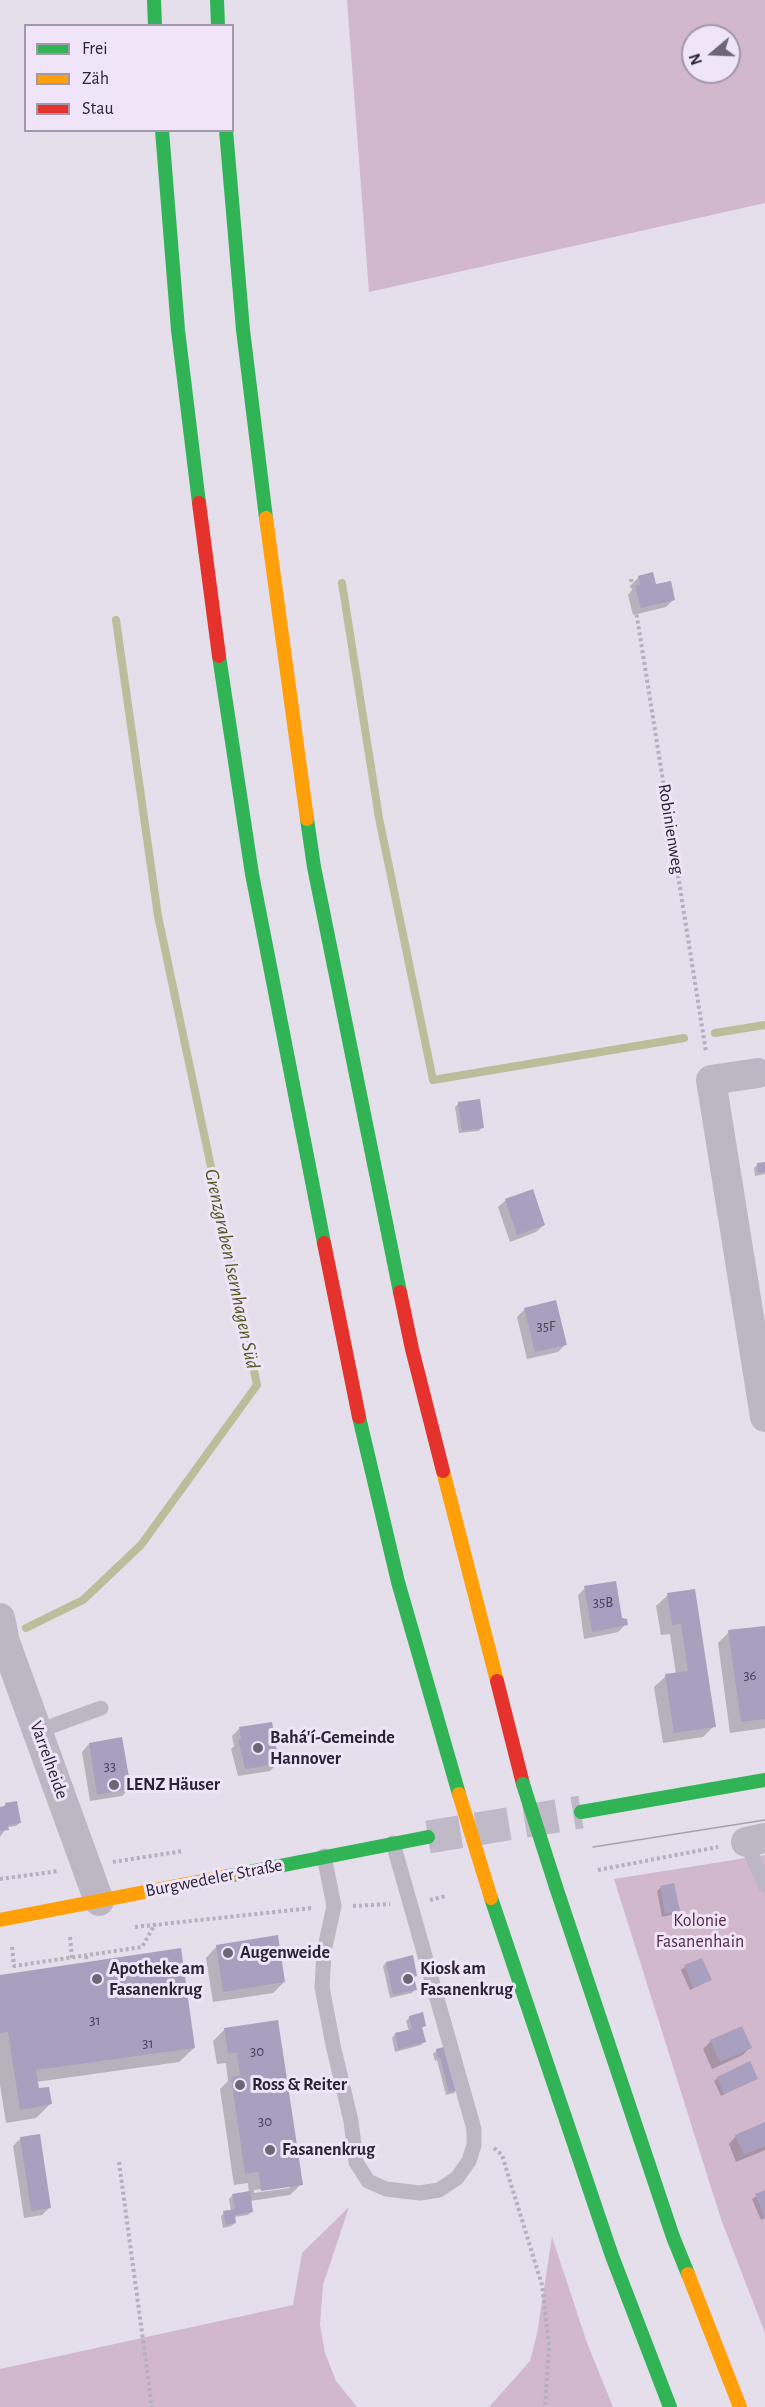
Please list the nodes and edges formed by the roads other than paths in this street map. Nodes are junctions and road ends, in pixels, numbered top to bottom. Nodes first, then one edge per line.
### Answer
1 (154, 0) edge
2 (216, 0) edge
3 (155, 24) edge
4 (218, 24) edge
5 (162, 132) edge
6 (226, 132) edge
7 (758, 1073) dead end
8 (765, 1417) edge
9 (0, 1618) edge
10 (101, 1708) dead end
11 (38, 1731) junction
12 (765, 1780) edge
13 (581, 1812) tunnel mouth
14 (428, 1837) tunnel mouth
15 (755, 1840) edge
16 (393, 1843) junction
17 (324, 1856) junction
18 (765, 1885) edge
19 (99, 1901) junction
20 (0, 1920) edge
21 (670, 2407) edge
22 (740, 2407) edge

1 - 3 main road
2 - 4 main road
5 - 21 main road, bridge
6 - 22 main road, bridge
7 - 8 street
9 - 11 street, Varrelheide
10 - 11 lane
11 - 19 street, Varrelheide
12 - 13 main road
14 - 16 main road, Burgwedeler Straße
15 - 18 lane
16 - 17 main road, Burgwedeler Straße
16 - 17 lane
17 - 19 main road, Burgwedeler Straße
19 - 20 main road, Burgwedeler Straße

